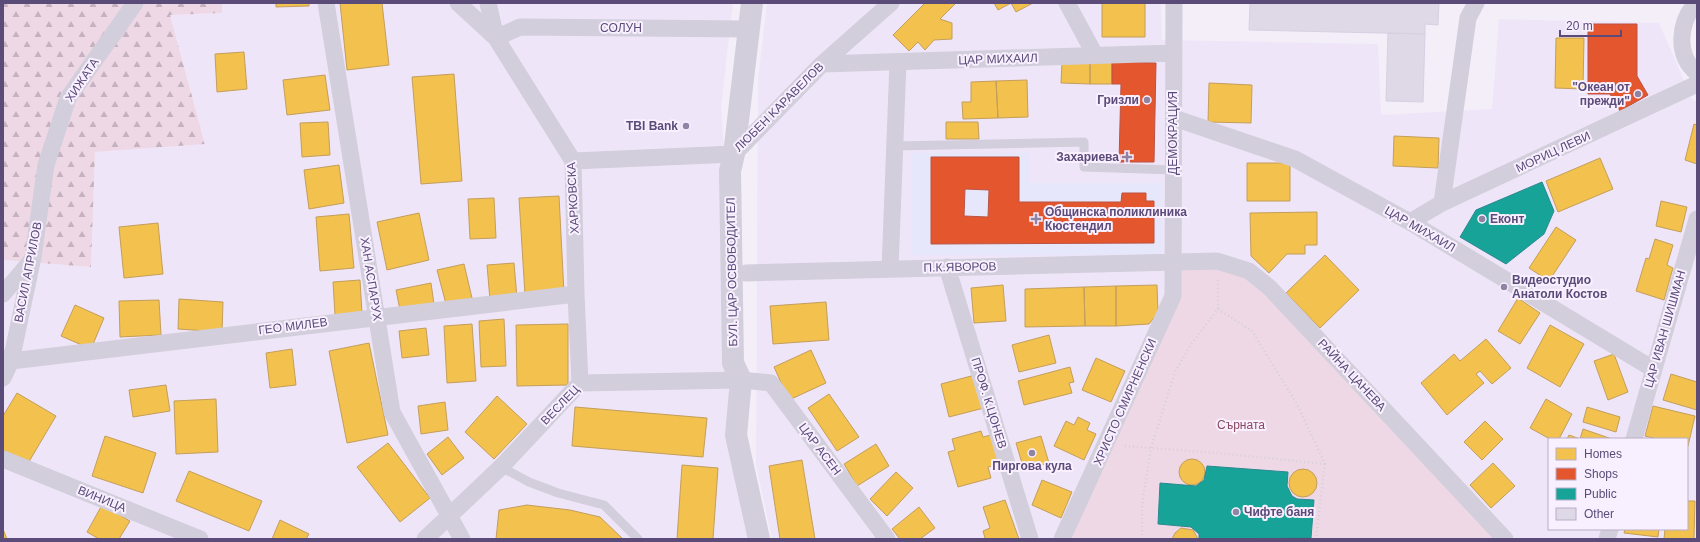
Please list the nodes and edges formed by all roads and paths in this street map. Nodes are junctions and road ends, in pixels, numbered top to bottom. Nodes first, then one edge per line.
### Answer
1 (135, 3) edge
2 (326, 3) edge
3 (458, 3) edge
4 (488, 3) edge
5 (752, 3) edge
6 (891, 3) edge
7 (1067, 3) edge
8 (1174, 3) edge
9 (1476, 3) edge
10 (1696, 3) edge
11 (749, 29) junction
12 (496, 38) junction
13 (1174, 53) junction
14 (1096, 55) junction
15 (898, 62) junction
16 (822, 64) junction
17 (1697, 73) edge
18 (1697, 84) edge
19 (1174, 118) junction
20 (895, 146) junction
21 (734, 154) junction
22 (573, 160) junction
23 (46, 165) joint
24 (1173, 170) junction
25 (1442, 204) junction
26 (1697, 219) edge
27 (1410, 222) junction
28 (33, 258) junction
29 (1218, 261) junction
30 (1173, 262) junction
31 (947, 267) junction
32 (890, 269) junction
33 (746, 273) junction
34 (3, 294) edge
35 (576, 294) junction
36 (1218, 309) junction
37 (378, 316) junction
38 (7, 359) edge
39 (1653, 369) junction
40 (3, 378) edge
41 (741, 380) junction
42 (580, 383) junction
43 (1634, 438) edge
44 (1106, 445) junction
45 (1151, 448) junction
46 (3, 459) edge
47 (1325, 464) junction
48 (501, 467) junction
49 (449, 516) junction
50 (200, 539) edge
51 (425, 539) edge
52 (462, 539) edge
53 (638, 539) edge
54 (759, 539) edge
55 (887, 539) edge
56 (1030, 539) edge
57 (1062, 539) edge
58 (1142, 539) edge
59 (1316, 539) edge
60 (1505, 539) edge

1 - 23 street, ХИЖАТА
2 - 37 street, ХАН АСПАРУХ
3 - 12 street, ХАРКОВСКА
4 - 12 street
5 - 11 main road, БУЛ. ЦАР ОСВОБОДИТЕЛ
6 - 16 street, ЛЮБЕН KАРАВЕЛОВ
7 - 14 street
8 - 13 street, ДЕМОКРАЦИЯ
9 - 25 street
10 - 17 street
11 - 12 street, СОЛУН
11 - 21 main road, БУЛ. ЦАР ОСВОБОДИТЕЛ
12 - 22 street, ХАРКОВСКА
13 - 14 street, ЦАР МИХАИЛ
13 - 19 street, ДЕМОКРАЦИЯ
14 - 15 street, ЦАР МИХАИЛ
15 - 16 street, ЦАР МИХАИЛ
15 - 20 street
16 - 21 street, ЛЮБЕН KАРАВЕЛОВ
18 - 25 street, МОРИЦ ЛЕВИ
19 - 24 street, ДЕМОКРАЦИЯ
19 - 27 street, ЦАР МИХАИЛ
20 - 24 lane
20 - 32 street
21 - 22 street, ЛЮБЕН KАРАВЕЛОВ
21 - 33 main road
21 - 41 main road, БУЛ. ЦАР ОСВОБОДИТЕЛ
22 - 35 street, ХАРКОВСКА
23 - 28 street, ВАСИЛ АПРИЛОВ
24 - 30 street, ДЕМОКРАЦИЯ
25 - 27 street, МОРИЦ ЛЕВИ
26 - 39 street, ЦАР ИВАН ШИШМАН
27 - 39 street, ЦАР МИХАИЛ
28 - 34 street
28 - 38 street, ВАСИЛ АПРИЛОВ
29 - 30 street, РАЙНА ЦАНЕВА
29 - 36 path
29 - 60 street, РАЙНА ЦАНЕВА
30 - 31 street, П.К.ЯВОРОВ
30 - 44 street, ХРИСТО СМИРНЕНСКИ
31 - 32 street, П.К.ЯВОРОВ
31 - 56 street, ПРОФ. К.ЦОНЕВ
32 - 33 street, П.К.ЯВОРОВ
33 - 41 main road
35 - 37 street, ГЕО МИЛЕВ
35 - 42 street, ХАРКОВСКА
36 - 45 path
36 - 47 path
37 - 38 street, ГЕО МИЛЕВ
37 - 49 street, ХАН АСПАРУХ
38 - 40 street, ВАСИЛ АПРИЛОВ
39 - 43 street, ЦАР ИВАН ШИШМАН
41 - 42 street, ВЕСЛЕЦ
41 - 54 main road, БУЛ. ЦАР ОСВОБОДИТЕЛ
41 - 55 street, ЦАР АСЕН
42 - 48 street, ВЕСЛЕЦ
44 - 45 path
44 - 57 street, ХРИСТО СМИРНЕНСКИ
45 - 47 path
45 - 58 path
46 - 50 street, ВИНИЦА
47 - 59 path
48 - 49 street, ВЕСЛЕЦ
48 - 53 lane
49 - 51 street, ВЕСЛЕЦ
49 - 52 street, ХАН АСПАРУХ

